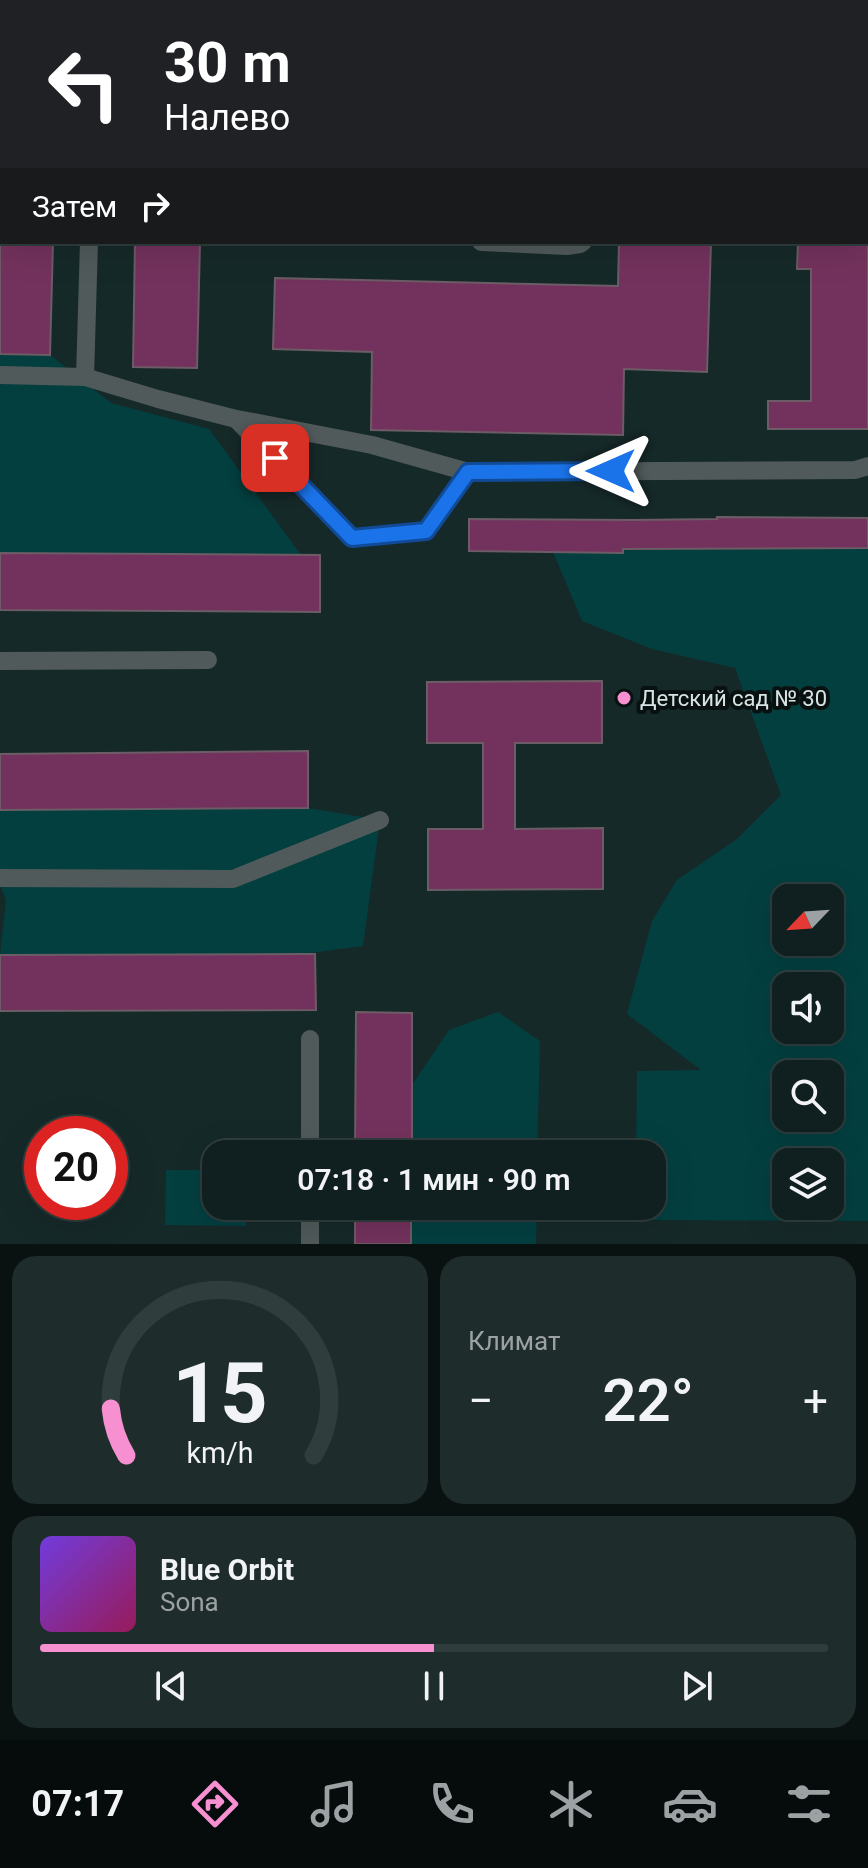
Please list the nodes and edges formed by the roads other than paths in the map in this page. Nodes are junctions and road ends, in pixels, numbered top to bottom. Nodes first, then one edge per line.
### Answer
1 (89, 244) edge
2 (524, 244) edge
3 (580, 244) edge
4 (0, 375) edge
5 (85, 377) junction
6 (236, 419) junction
7 (868, 466) edge
8 (468, 472) junction
9 (208, 660) dead end
10 (0, 661) edge
11 (380, 820) dead end
12 (0, 878) edge
13 (310, 1039) dead end
14 (310, 1140) edge
15 (310, 1220) edge
16 (310, 1244) edge

1 - 5 lane
2 - 3 lane
4 - 5 lane
5 - 6 lane
6 - 8 lane
6 - 8 lane
7 - 8 lane
9 - 10 lane
11 - 12 lane
13 - 14 lane
15 - 16 lane

